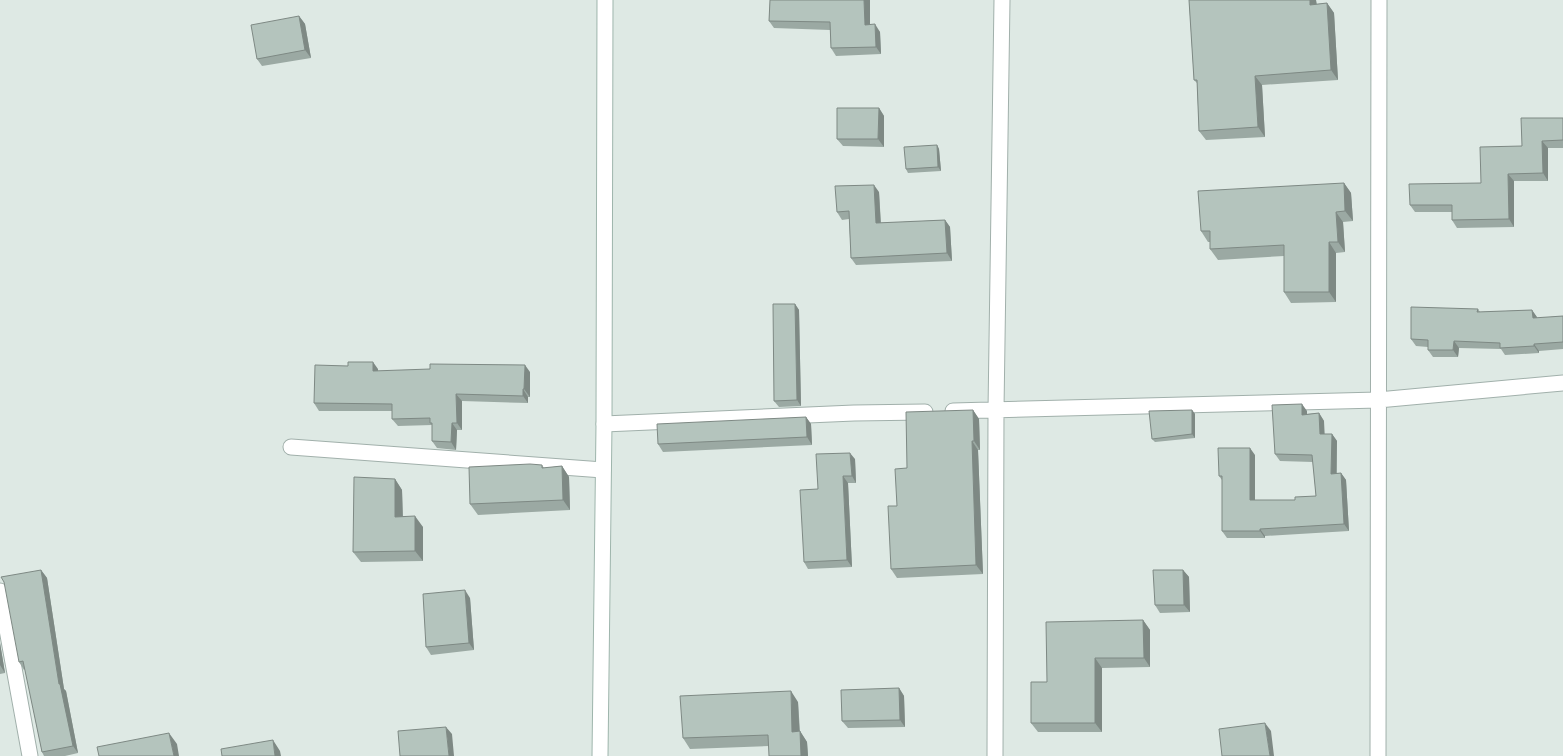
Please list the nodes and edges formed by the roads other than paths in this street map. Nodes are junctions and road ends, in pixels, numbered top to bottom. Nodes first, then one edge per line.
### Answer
1 (604, 0) edge
2 (1002, 0) edge
3 (1379, 0) edge
4 (1563, 383) edge
5 (1378, 400) junction
6 (996, 410) junction
7 (604, 424) junction
8 (291, 447) dead end
9 (603, 470) junction
10 (0, 591) edge
11 (30, 756) edge
12 (600, 756) edge
13 (995, 756) edge
14 (1378, 756) edge

1 - 7 street
2 - 6 street
3 - 5 street
4 - 5 street
5 - 6 street
5 - 14 street
6 - 7 street
6 - 13 street
7 - 9 street
8 - 9 street
9 - 12 street
10 - 11 street

